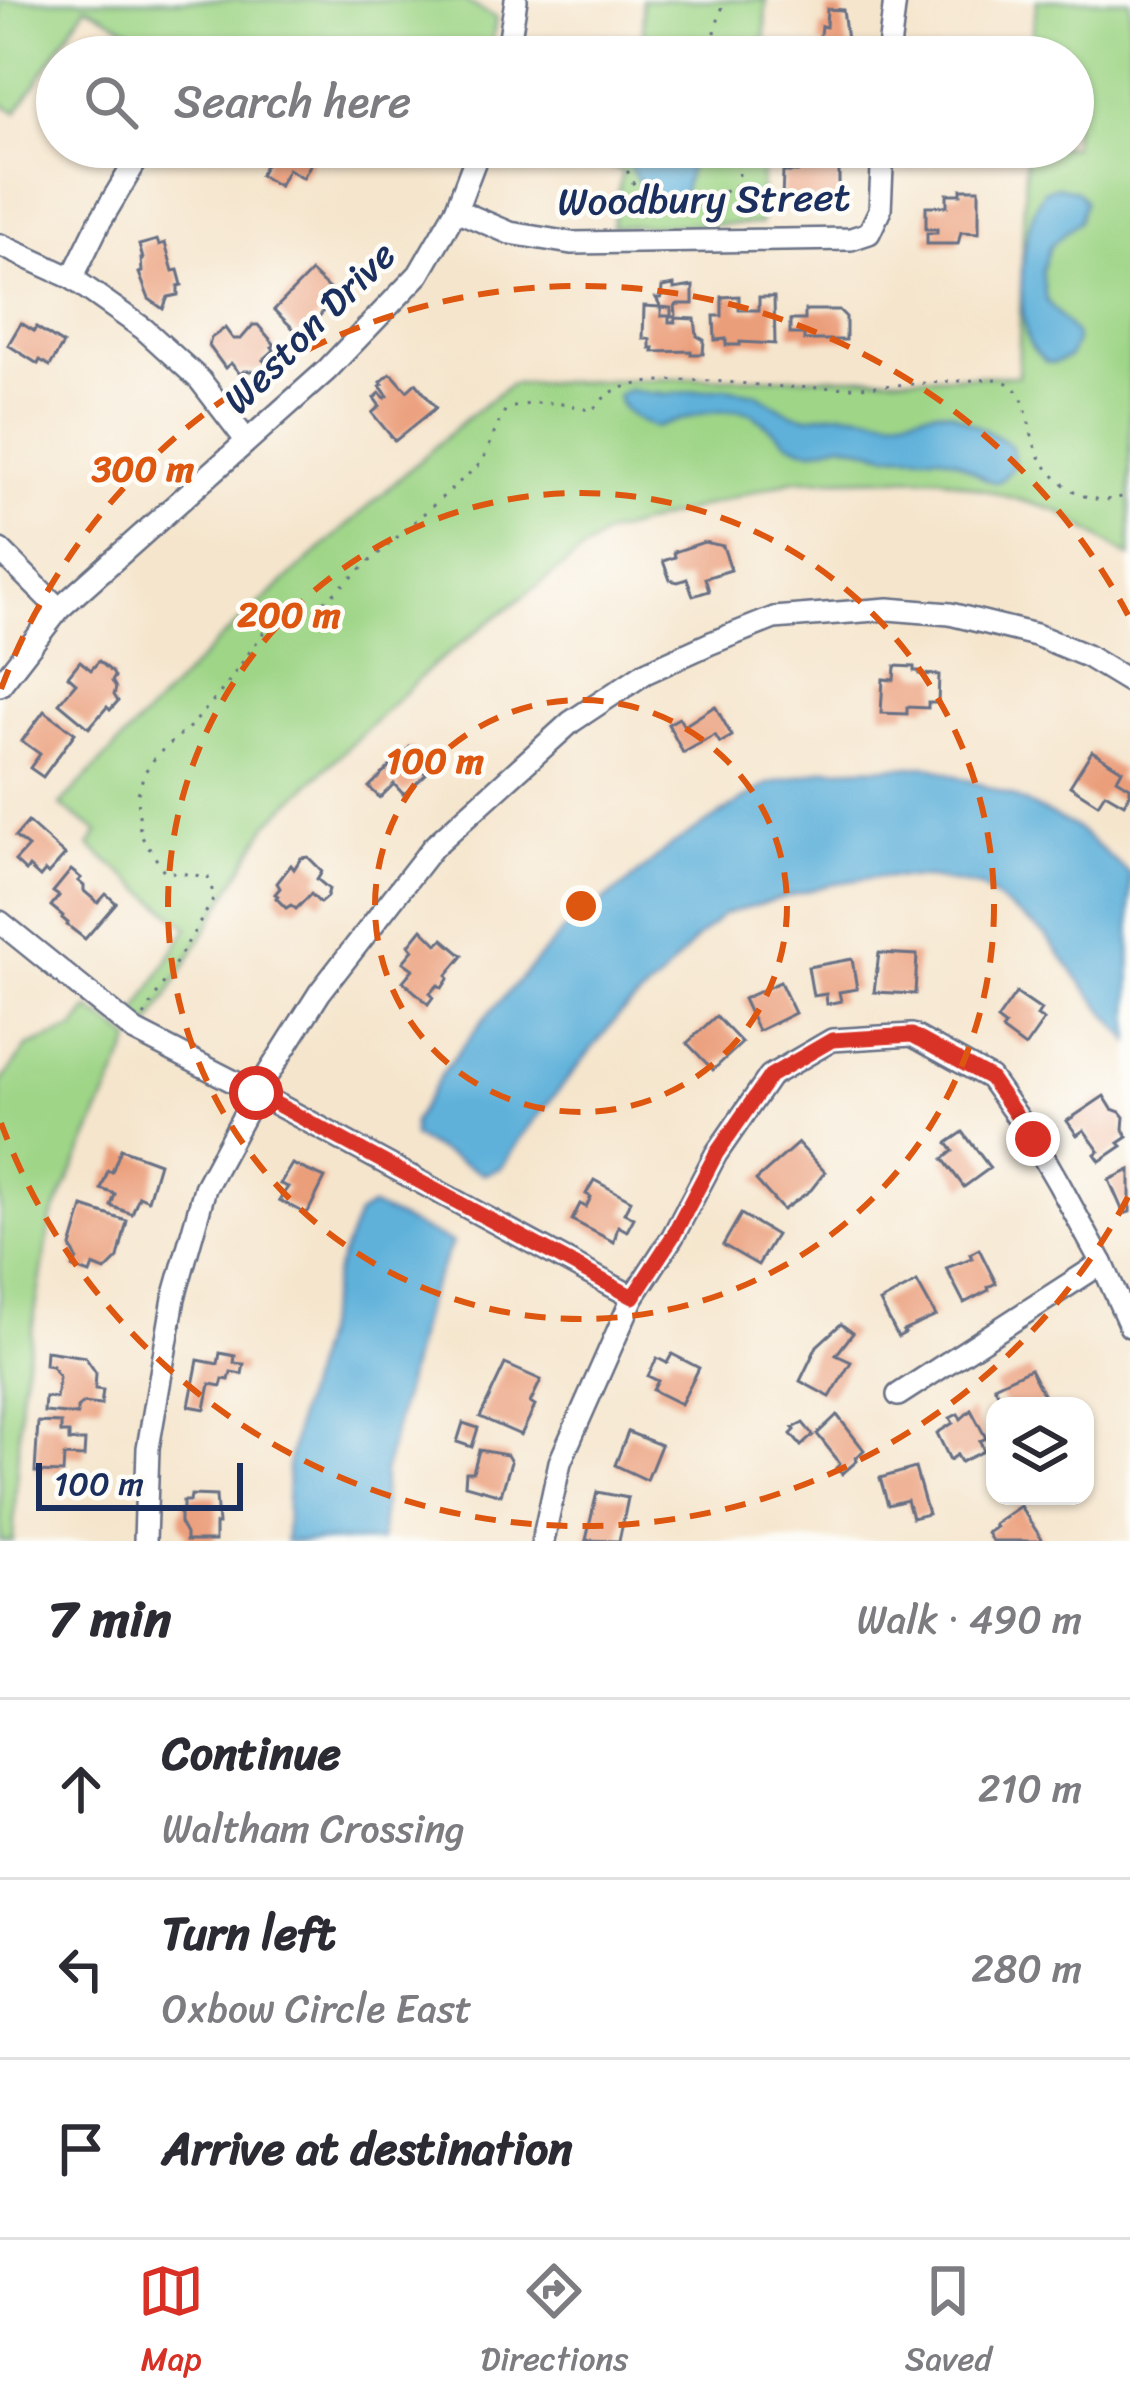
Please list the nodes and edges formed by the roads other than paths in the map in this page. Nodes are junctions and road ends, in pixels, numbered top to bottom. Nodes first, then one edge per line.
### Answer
1 (516, 0) edge
2 (895, 0) edge
3 (510, 36) edge
4 (891, 36) edge
5 (132, 168) edge
6 (472, 168) edge
7 (883, 168) edge
8 (456, 211) junction
9 (0, 245) edge
10 (72, 278) junction
11 (246, 440) junction
12 (0, 550) edge
13 (59, 609) junction
14 (1130, 682) edge
15 (0, 685) edge
16 (0, 922) edge
17 (256, 1093) junction
18 (1102, 1263) junction
19 (633, 1297) junction
20 (1130, 1326) edge
21 (898, 1395) dead end
22 (145, 1541) edge
23 (543, 1541) edge

1 - 3 street
2 - 4 street
5 - 10 street
6 - 8 street, Weston Drive
7 - 8 street, Woodbury Street
8 - 11 street, Weston Drive
9 - 10 street
10 - 11 street
11 - 13 street, Weston Drive
12 - 13 street
13 - 15 street, Weston Drive
14 - 17 street
16 - 17 street
17 - 19 street
17 - 22 street
18 - 19 street
18 - 20 street
18 - 21 street
19 - 23 street

